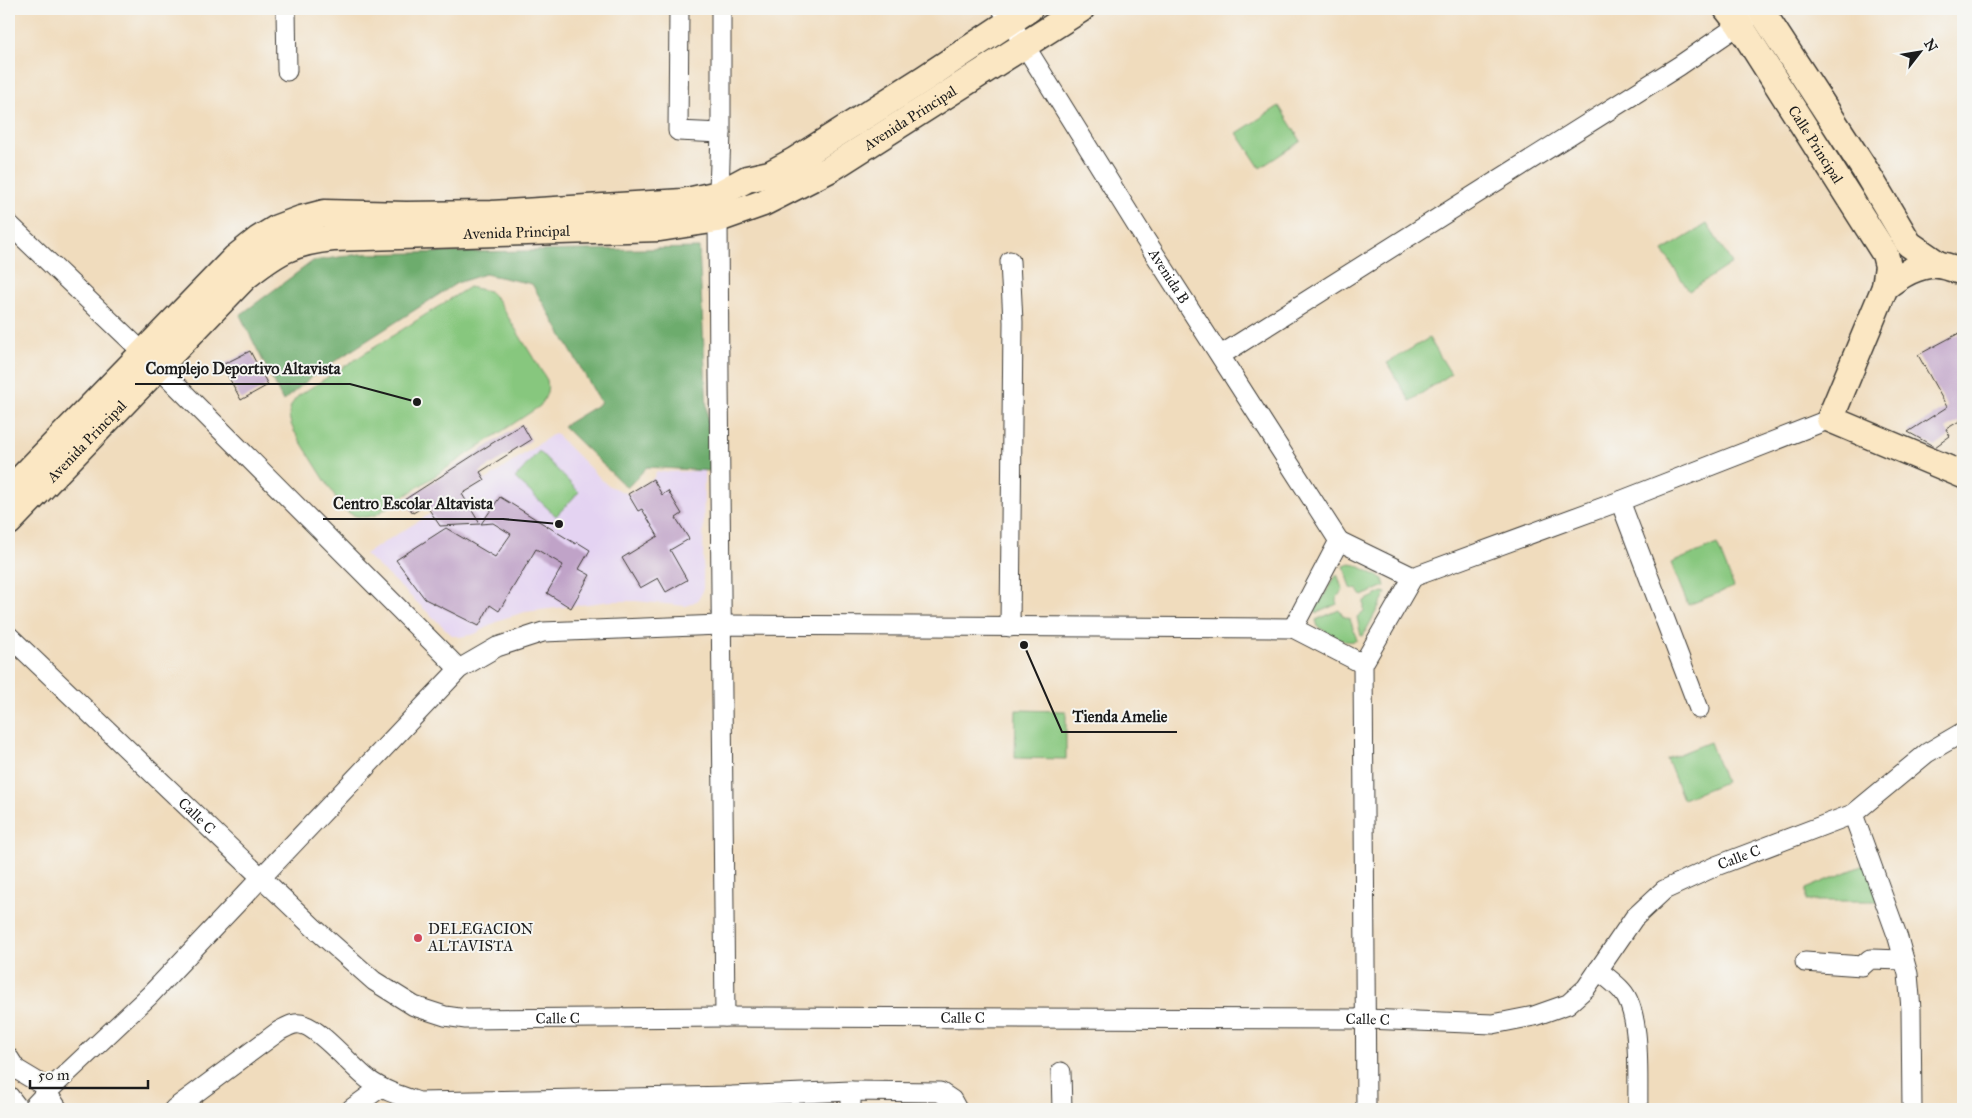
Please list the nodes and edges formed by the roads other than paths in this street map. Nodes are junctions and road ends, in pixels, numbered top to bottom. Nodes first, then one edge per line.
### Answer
1 (286, 9) edge
2 (679, 9) edge
3 (721, 9) edge
4 (1081, 9) edge
5 (1761, 9) edge
6 (1014, 13) edge
7 (1733, 16) edge
8 (1025, 46) junction
9 (287, 71) dead end
10 (721, 133) junction
11 (719, 206) junction
12 (9, 224) edge
13 (1010, 261) dead end
14 (1951, 268) edge
15 (1886, 287) junction
16 (1221, 355) junction
17 (150, 360) junction
18 (1830, 420) junction
19 (1963, 475) edge
20 (9, 491) edge
21 (1620, 501) junction
22 (9, 522) edge
23 (1339, 541) junction
24 (1413, 577) junction
25 (720, 625) junction
26 (1010, 626) junction
27 (1293, 628) junction
28 (9, 636) edge
29 (1363, 664) junction
30 (459, 669) junction
31 (1699, 709) dead end
32 (1963, 732) edge
33 (1853, 814) junction
34 (261, 876) junction
35 (1904, 960) junction
36 (1805, 962) dead end
37 (1598, 970) junction
38 (725, 1017) junction
39 (1366, 1019) junction
40 (9, 1058) edge
41 (1061, 1072) dead end
42 (380, 1088) junction
43 (47, 1092) junction
44 (9, 1096) edge
45 (851, 1100) edge
46 (732, 1102) edge
47 (621, 1103) edge
48 (510, 1104) edge
49 (419, 1106) edge
50 (20, 1109) edge
51 (31, 1109) edge
52 (58, 1109) edge
53 (174, 1109) edge
54 (351, 1109) edge
55 (957, 1109) edge
56 (1062, 1109) edge
57 (1366, 1109) edge
58 (1638, 1109) edge
59 (1912, 1109) edge

1 - 9 street
2 - 10 street
3 - 10 street
4 - 8 street, Avenida Principal
5 - 7 street
5 - 14 street, Calle Principal
6 - 8 street, Avenida B
6 - 11 street, Avenida Principal
7 - 15 street, Calle Principal
7 - 16 street
8 - 11 street, Avenida Principal
8 - 16 street, Avenida B
10 - 11 street
11 - 17 street, Avenida Principal
11 - 25 street
12 - 17 street
13 - 26 street
14 - 15 street
15 - 18 street
16 - 23 street, Avenida B
17 - 20 street, Avenida Principal
17 - 22 street, Avenida Principal
17 - 30 street
18 - 19 street
18 - 21 street
21 - 24 street
21 - 31 street
23 - 24 street
23 - 27 street
24 - 29 street
25 - 26 street
25 - 30 street
25 - 38 street
26 - 27 street
27 - 29 street
28 - 34 street, Calle C
29 - 39 street
30 - 34 street
32 - 33 street, Calle C
33 - 35 street
33 - 37 street, Calle C
34 - 38 street, Calle C
34 - 43 street
35 - 36 street
35 - 59 street
37 - 39 street, Calle C
37 - 58 street
38 - 39 street, Calle C
39 - 57 street
40 - 43 street
41 - 56 street
42 - 49 street
42 - 53 street
42 - 54 street
43 - 51 street
43 - 52 street
44 - 50 street
45 - 46 street
45 - 55 street
46 - 47 street
47 - 48 street
48 - 49 street

